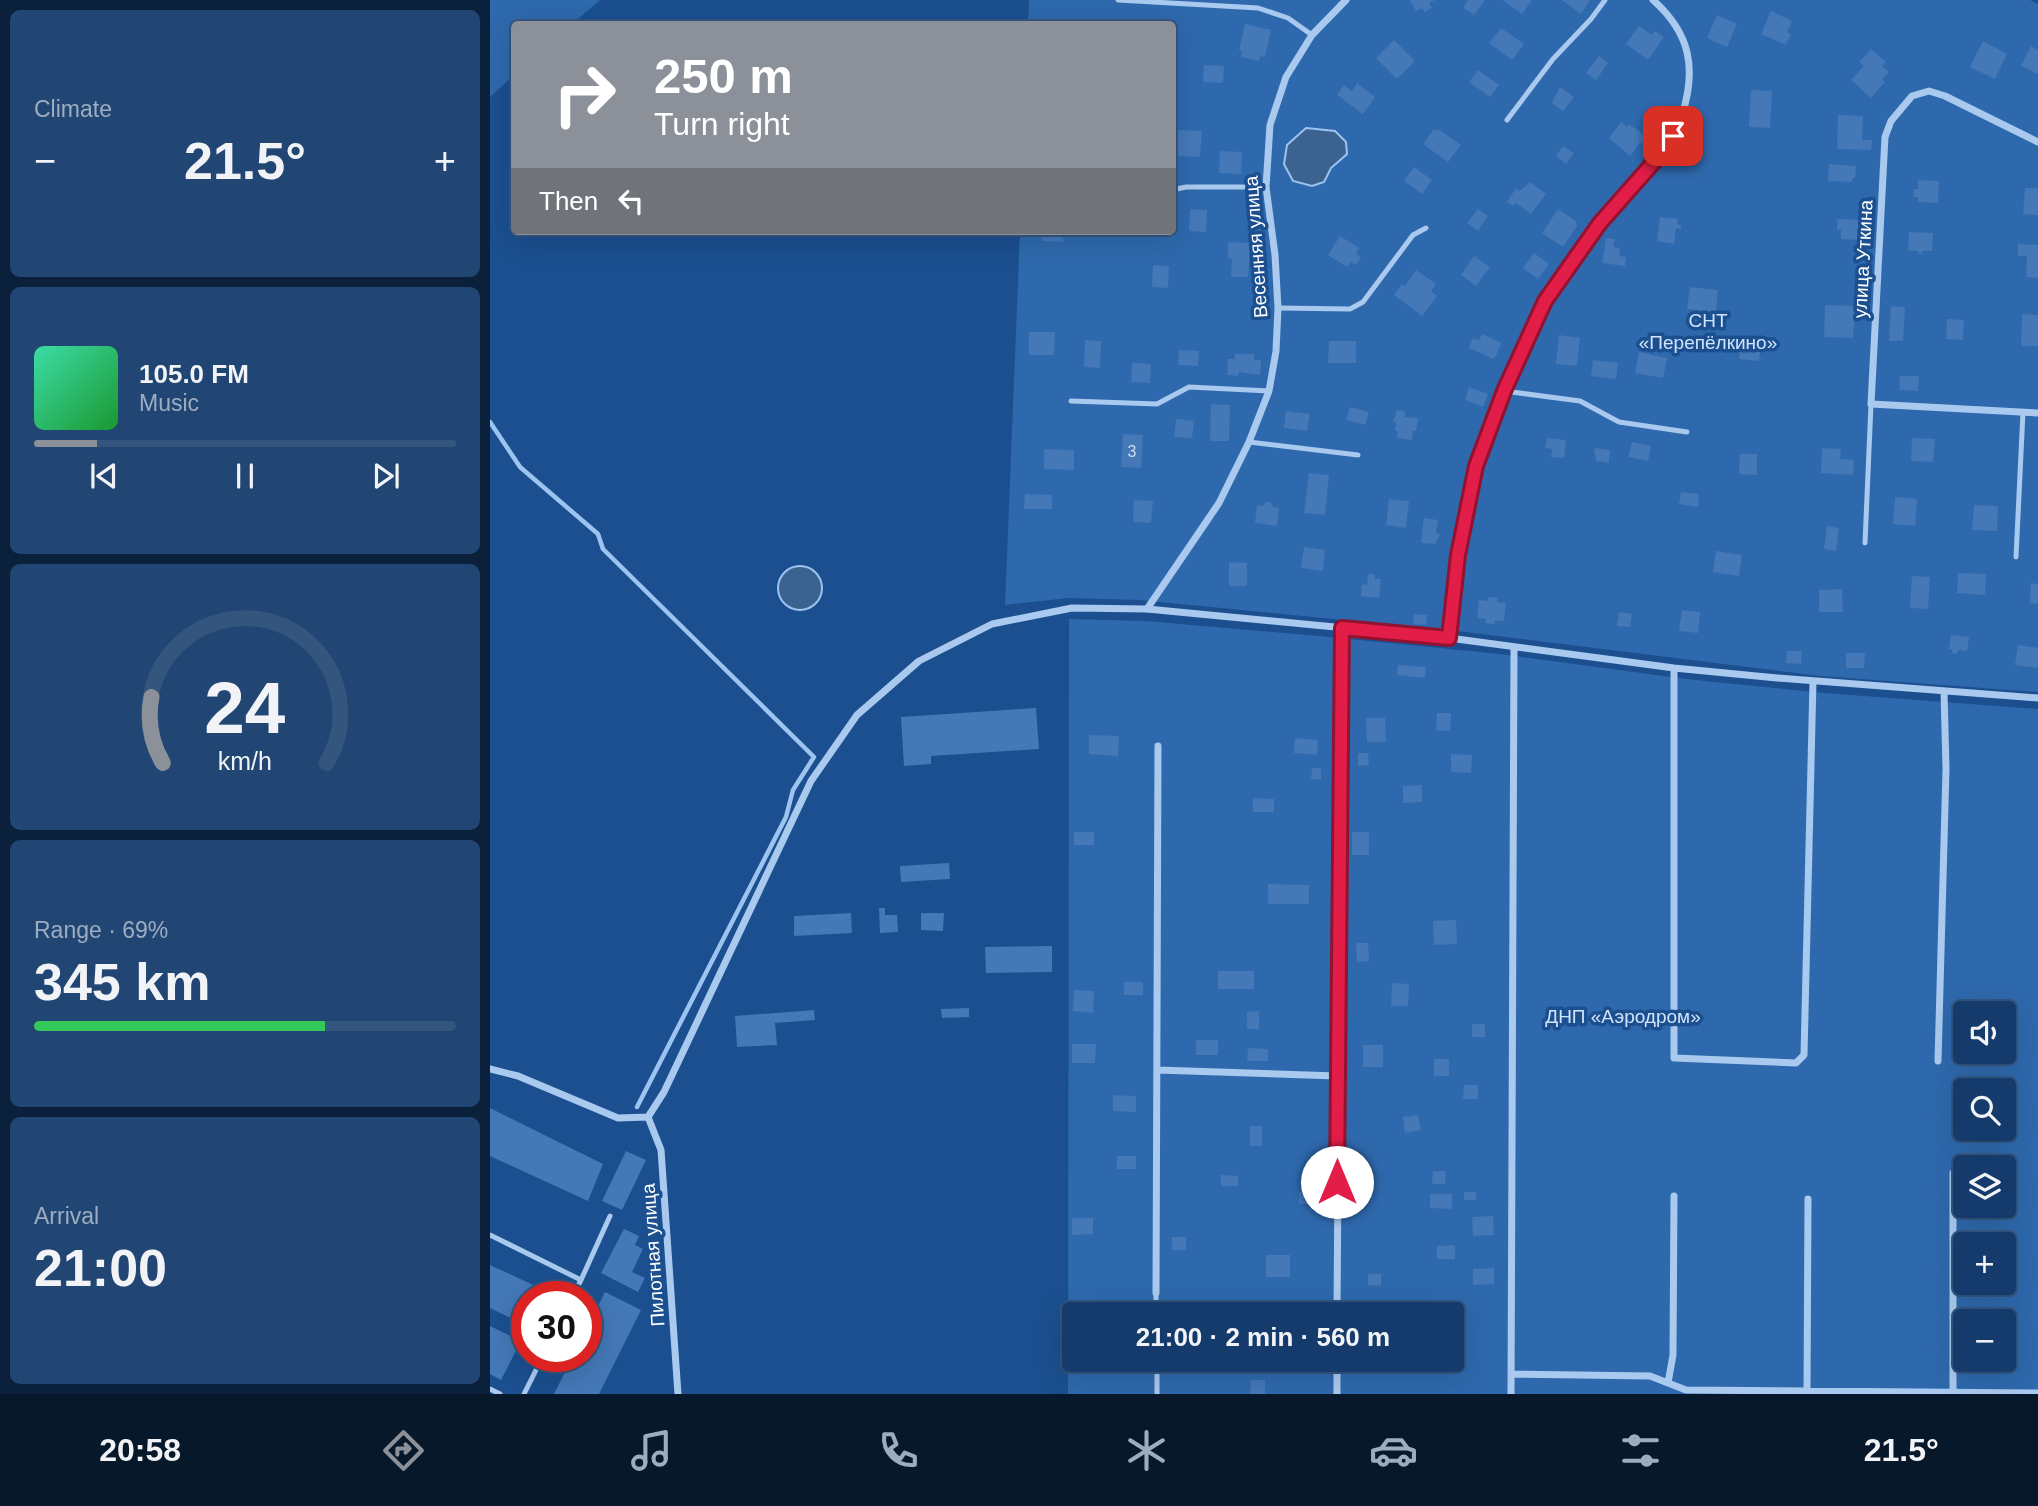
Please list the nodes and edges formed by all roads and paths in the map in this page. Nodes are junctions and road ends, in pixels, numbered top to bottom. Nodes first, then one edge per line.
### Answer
1 (1118, 0) edge
2 (1346, 0) edge
3 (1605, 0) edge
4 (1653, 0) edge
5 (1312, 34) junction
6 (1507, 120) dead end
7 (2038, 142) edge
8 (1266, 187) junction
9 (1176, 189) edge
10 (1426, 228) dead end
11 (1278, 308) junction
12 (1269, 391) junction
13 (1504, 391) junction
14 (1071, 401) dead end
15 (1871, 404) junction
16 (2023, 412) junction
17 (2038, 413) edge
18 (1687, 432) dead end
19 (1249, 442) junction
20 (1358, 455) dead end
21 (1865, 543) dead end
22 (2016, 557) dead end
23 (1147, 609) junction
24 (1342, 628) junction
25 (1449, 638) junction
26 (1514, 647) junction
27 (1674, 667) junction
28 (1813, 681) junction
29 (1944, 691) junction
30 (2038, 698) edge
31 (1158, 746) dead end
32 (1937, 1061) dead end
33 (490, 1069) edge
34 (1157, 1070) junction
35 (1337, 1076) junction
36 (648, 1117) junction
37 (1674, 1196) dead end
38 (1808, 1199) dead end
39 (610, 1216) dead end
40 (1953, 1218) edge
41 (490, 1235) edge
42 (581, 1280) joint
43 (1156, 1293) joint
44 (1156, 1302) edge
45 (1337, 1302) edge
46 (534, 1372) edge
47 (1157, 1372) edge
48 (1337, 1372) edge
49 (1511, 1374) junction
50 (1668, 1383) junction
51 (490, 1389) edge
52 (1806, 1393) edge
53 (1953, 1393) edge
54 (2038, 1393) edge
55 (500, 1394) edge
56 (524, 1394) edge
57 (678, 1394) edge
58 (1157, 1394) edge
59 (1337, 1394) edge
60 (1511, 1394) edge

1 - 5 lane
2 - 5 street, Весенняя улица
3 - 6 lane
4 - 13 street
5 - 8 street, Весенняя улица
7 - 15 street, улица Уткина
8 - 9 lane
8 - 11 street, Весенняя улица
10 - 11 lane
11 - 12 street, Весенняя улица
12 - 14 lane
12 - 19 street, Весенняя улица
13 - 18 lane
13 - 25 street
15 - 16 street
15 - 21 lane
16 - 17 street
16 - 22 lane
19 - 20 lane
19 - 23 street, Весенняя улица
23 - 24 street
23 - 36 street
24 - 25 street
24 - 35 street
25 - 26 street
26 - 27 street
26 - 49 street
27 - 28 street
27 - 28 street
28 - 29 street
29 - 30 street
29 - 32 street
31 - 34 street
33 - 36 street
34 - 35 street
34 - 43 street
35 - 45 street
36 - 57 street, Пилотная улица
37 - 50 street
38 - 52 street
39 - 42 lane
40 - 53 street
41 - 42 lane
43 - 44 lane
46 - 56 lane
47 - 58 lane
48 - 59 street
49 - 50 street
49 - 60 street
50 - 52 street
51 - 55 lane
52 - 53 street
53 - 54 street

